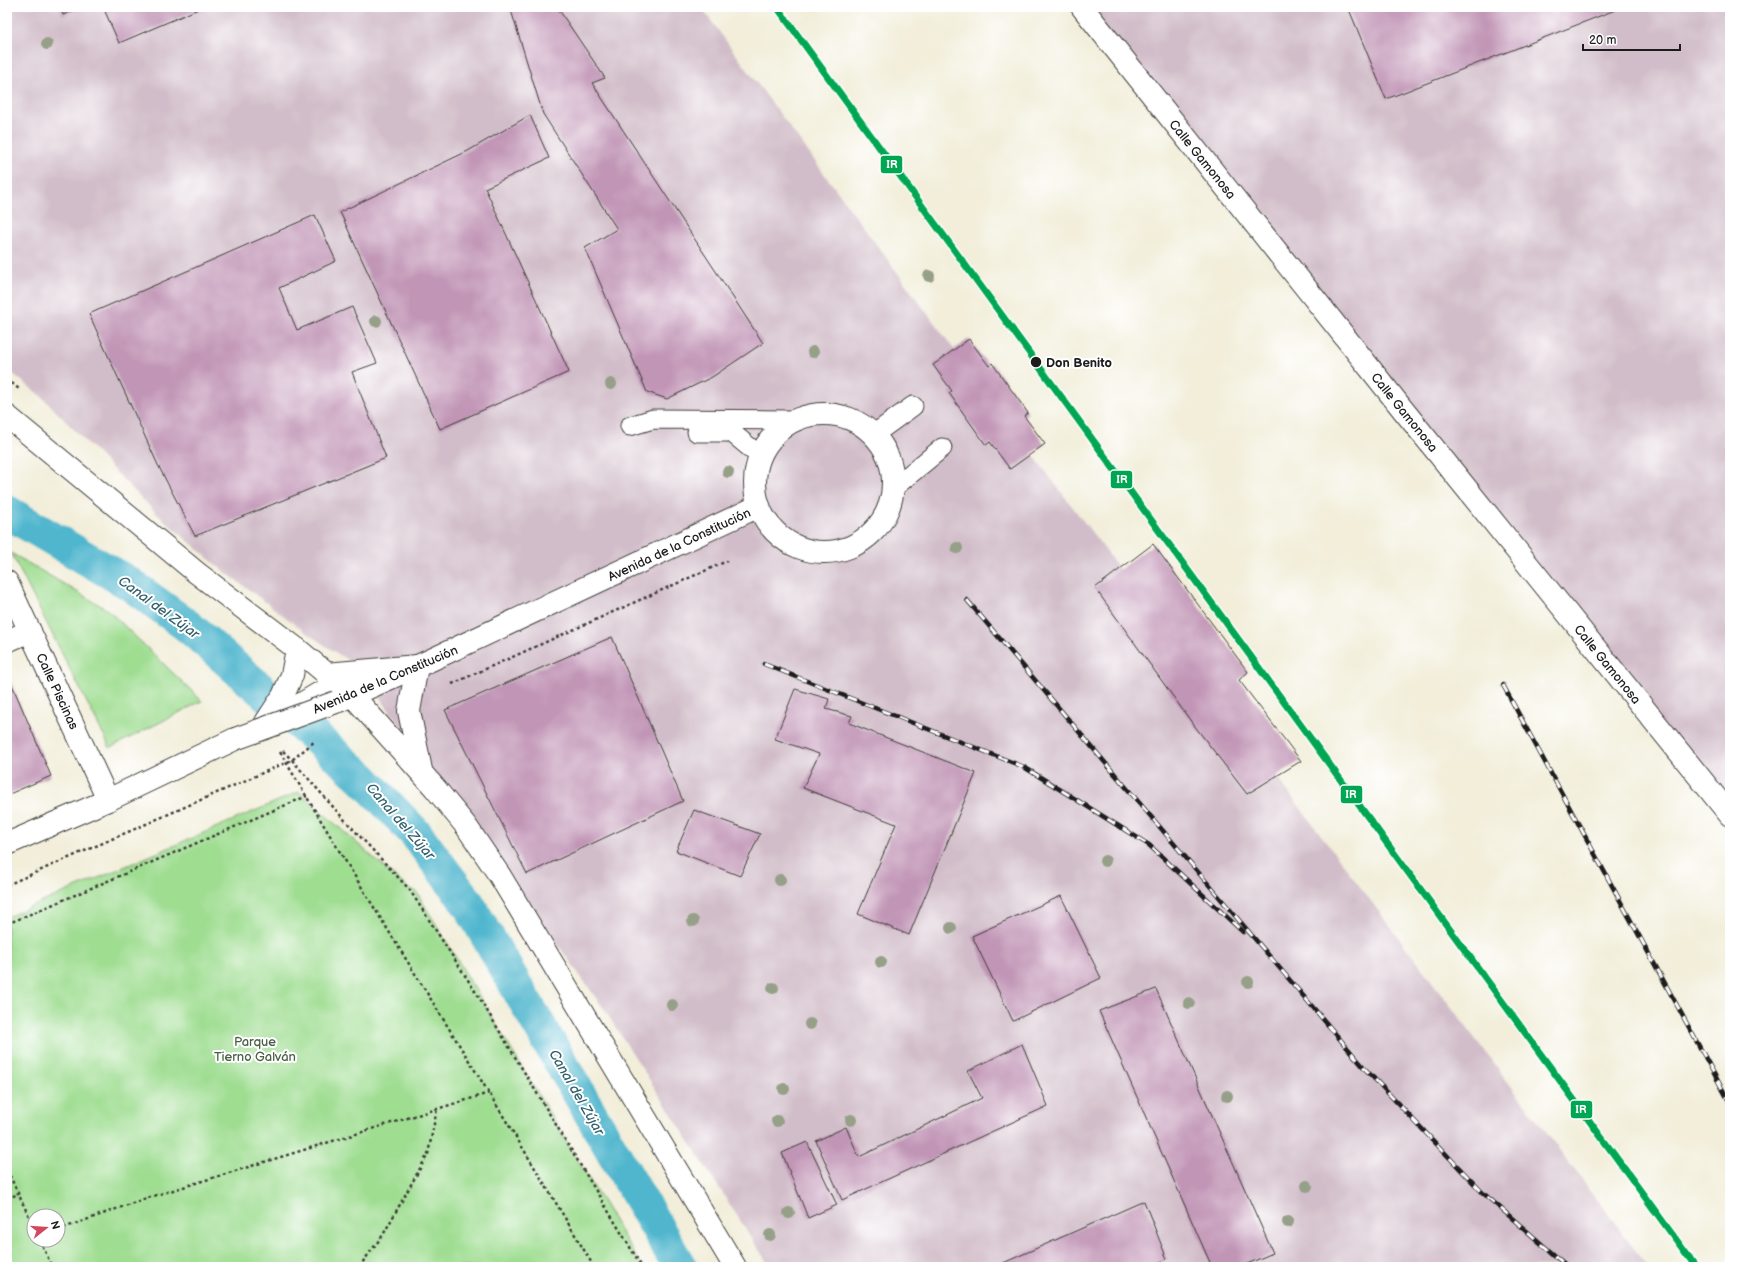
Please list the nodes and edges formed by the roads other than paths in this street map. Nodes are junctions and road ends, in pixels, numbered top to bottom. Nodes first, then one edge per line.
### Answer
1 (1082, 7) edge
2 (912, 406) dead end
3 (7, 416) edge
4 (795, 420) junction
5 (873, 435) junction
6 (942, 448) dead end
7 (760, 456) junction
8 (892, 488) junction
9 (759, 506) junction
10 (7, 582) edge
11 (30, 631) junction
12 (7, 641) edge
13 (297, 649) junction
14 (417, 666) junction
15 (334, 690) junction
16 (264, 727) junction
17 (422, 774) junction
18 (108, 800) junction
19 (1730, 815) edge
20 (7, 844) edge
21 (735, 1267) edge

1 - 19 street, Calle Gamonosa
2 - 5 lane
3 - 13 street
4 - 5 street
4 - 7 street
4 - 7 lane
5 - 8 street
6 - 8 lane
7 - 9 street
8 - 9 street
9 - 14 street, Avenida de la Constitución
10 - 11 street, Calle Piscinas
11 - 12 street
11 - 18 street, Calle Piscinas
13 - 15 street
13 - 16 street
14 - 15 street, Avenida de la Constitución
14 - 15 street
14 - 17 street
15 - 16 street, Avenida de la Constitución, bridge
15 - 17 street
16 - 18 street, Avenida de la Constitución, bridge
17 - 21 street
18 - 20 street, Avenida de la Constitución

